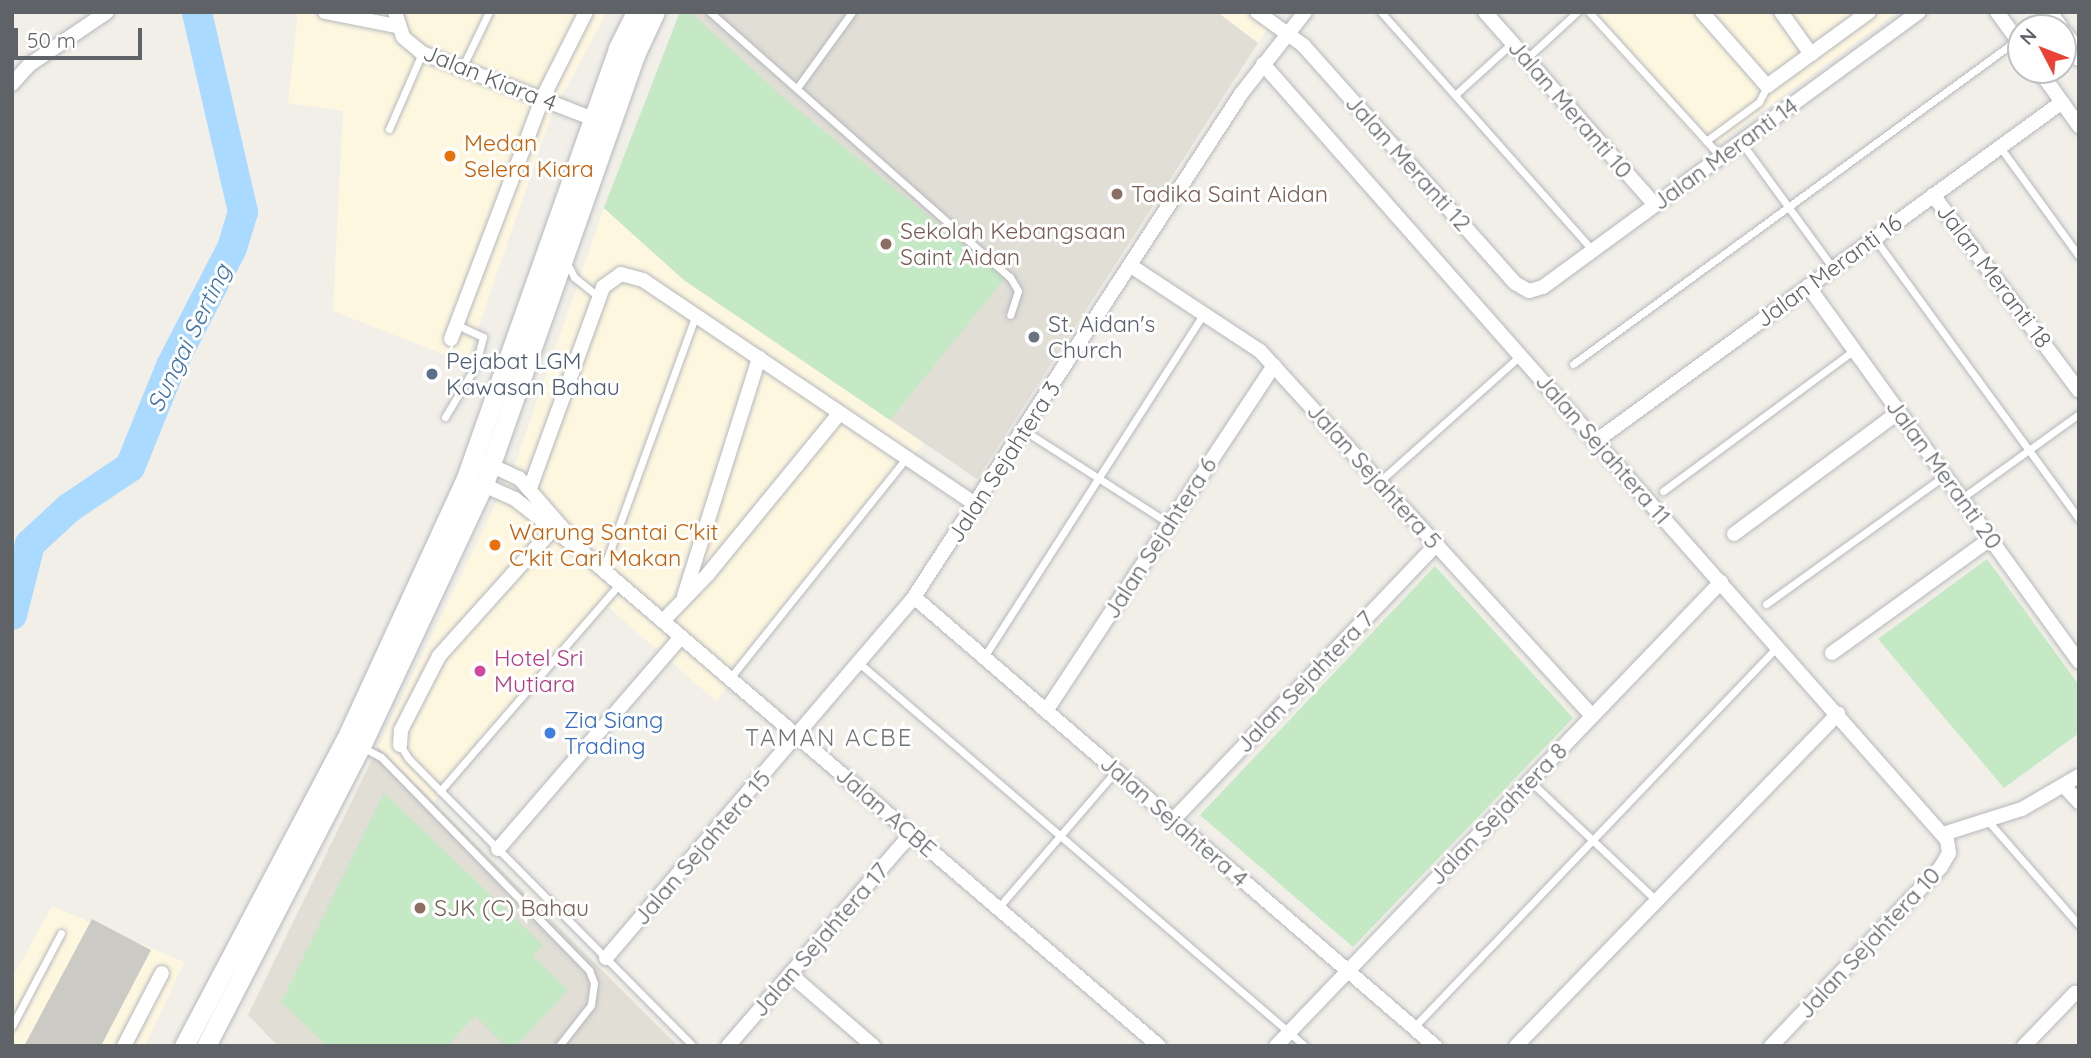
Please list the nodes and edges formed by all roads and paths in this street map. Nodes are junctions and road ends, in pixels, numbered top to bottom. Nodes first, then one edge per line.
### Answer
1 (107, 12) edge
2 (326, 12) edge
3 (489, 12) edge
4 (586, 12) edge
5 (636, 12) edge
6 (655, 12) edge
7 (710, 12) edge
8 (852, 12) edge
9 (1257, 12) edge
10 (1305, 12) edge
11 (1381, 12) edge
12 (1485, 12) edge
13 (1577, 12) edge
14 (1589, 12) edge
15 (1702, 12) edge
16 (1781, 12) edge
17 (1869, 12) edge
18 (1919, 12) edge
19 (396, 19) edge
20 (1287, 35) junction
21 (1512, 43) junction
22 (2007, 52) edge
23 (422, 53) junction
24 (1811, 54) junction
25 (1526, 59) junction
26 (1263, 64) junction
27 (462, 68) junction
28 (12, 84) edge
29 (2049, 84) edge
30 (1767, 86) junction
31 (797, 88) junction
32 (1455, 95) junction
33 (542, 99) junction
34 (2062, 102) junction
35 (602, 122) junction
36 (2079, 125) edge
37 (389, 129) dead end
38 (1706, 141) junction
39 (1741, 142) junction
40 (2000, 147) junction
41 (1721, 157) junction
42 (1933, 195) junction
43 (1655, 205) junction
44 (1788, 207) junction
45 (1874, 238) junction
46 (1593, 251) junction
47 (564, 256) junction
48 (2079, 256) edge
49 (1131, 266) junction
50 (1833, 268) junction
51 (1808, 286) junction
52 (1529, 291) joint
53 (599, 298) junction
54 (1204, 313) junction
55 (696, 315) junction
56 (1010, 315) dead end
57 (457, 325) junction
58 (451, 340) dead end
59 (1854, 350) junction
60 (1521, 355) junction
61 (759, 358) junction
62 (1573, 364) dead end
63 (1274, 365) junction
64 (2079, 391) edge
65 (840, 412) junction
66 (1899, 412) junction
67 (2079, 414) edge
68 (445, 417) dead end
69 (1025, 431) junction
70 (1596, 441) junction
71 (2029, 450) junction
72 (907, 458) junction
73 (482, 461) junction
74 (1945, 475) junction
75 (1098, 478) junction
76 (475, 481) junction
77 (1380, 481) junction
78 (530, 488) junction
79 (1663, 491) dead end
80 (1961, 499) junction
81 (977, 505) junction
82 (2079, 519) edge
83 (1170, 524) junction
84 (551, 531) junction
85 (1734, 534) dead end
86 (1990, 539) junction
87 (1437, 544) junction
88 (580, 551) junction
89 (603, 570) junction
90 (1721, 582) junction
91 (619, 584) junction
92 (684, 596) junction
93 (914, 597) junction
94 (1766, 604) dead end
95 (663, 621) junction
96 (681, 637) junction
97 (1777, 646) junction
98 (1832, 653) dead end
99 (984, 657) junction
100 (2079, 662) edge
101 (859, 663) junction
102 (729, 678) junction
103 (1046, 711) junction
104 (1838, 714) junction
105 (1592, 716) junction
106 (798, 737) junction
107 (354, 743) junction
108 (400, 745) joint
109 (1116, 771) junction
110 (2079, 776) edge
111 (1530, 780) junction
112 (2065, 787) junction
113 (440, 790) junction
114 (2079, 802) edge
115 (1173, 820) junction
116 (1988, 821) junction
117 (911, 834) junction
118 (1943, 834) junction
119 (1061, 836) junction
120 (1593, 840) junction
121 (498, 849) junction
122 (1656, 901) junction
123 (998, 908) junction
124 (2079, 925) edge
125 (61, 933) dead end
126 (606, 958) junction
127 (1348, 971) junction
128 (162, 973) dead end
129 (790, 974) junction
130 (2075, 993) dead end
131 (12, 1026) edge
132 (1414, 1028) junction
133 (1289, 1032) junction
134 (124, 1046) edge
135 (184, 1046) edge
136 (206, 1046) edge
137 (559, 1046) edge
138 (693, 1046) edge
139 (728, 1046) edge
140 (873, 1046) edge
141 (1159, 1046) edge
142 (1276, 1046) edge
143 (1305, 1046) edge
144 (1435, 1046) edge
145 (1516, 1046) edge
146 (1771, 1046) edge
147 (2024, 1046) edge

1 - 28 street
2 - 19 street
3 - 27 lane
4 - 33 street
5 - 35 main road
6 - 35 main road
7 - 31 lane
8 - 31 lane
9 - 20 street, Jalan Meranti 12
10 - 20 street, Jalan Sejahtera 3
11 - 32 lane
12 - 21 street, Jalan Meranti 10
13 - 25 lane
14 - 38 lane
15 - 30 street
16 - 24 street
17 - 24 street
18 - 39 street, Jalan Meranti 14
19 - 23 street, Jalan Kiara 4
20 - 26 street, Jalan Sejahtera 3
20 - 52 street, Jalan Meranti 12
21 - 25 street, Jalan Meranti 10
21 - 32 lane
22 - 44 lane
23 - 27 street, Jalan Kiara 4
23 - 37 lane
24 - 30 street
25 - 43 street, Jalan Meranti 10
26 - 49 street, Jalan Sejahtera 3
26 - 60 street, Jalan Sejahtera 11
27 - 33 street, Jalan Kiara 4
29 - 34 street
30 - 38 lane
31 - 56 lane
32 - 46 lane
33 - 35 street, Jalan Kiara 4
33 - 57 street
34 - 36 street
34 - 40 street, Jalan Meranti 16
35 - 47 main road
35 - 73 main road
38 - 41 lane
39 - 41 street, Jalan Meranti 14
39 - 44 lane
40 - 42 street, Jalan Meranti 16
40 - 48 lane
41 - 43 street, Jalan Meranti 14
42 - 45 street, Jalan Meranti 16
42 - 64 street, Jalan Meranti 18
43 - 46 street, Jalan Meranti 14
44 - 50 lane
44 - 62 lane
45 - 50 street, Jalan Meranti 16
45 - 71 lane
46 - 52 street, Jalan Meranti 14
47 - 53 lane
47 - 73 main road
49 - 54 street, Jalan Sejahtera 5
49 - 69 street, Jalan Sejahtera 3
50 - 51 street, Jalan Meranti 16
51 - 59 street, Jalan Meranti 20
51 - 70 street, Jalan Meranti 16
53 - 55 street
53 - 78 street
54 - 63 street, Jalan Sejahtera 5
54 - 75 lane
55 - 61 street
55 - 89 lane
57 - 58 street
57 - 68 lane
59 - 66 street, Jalan Meranti 20
59 - 79 lane
60 - 70 street, Jalan Sejahtera 11
60 - 77 lane
61 - 65 street
61 - 92 street
63 - 77 street, Jalan Sejahtera 5
63 - 83 street, Jalan Sejahtera 6
65 - 72 street
65 - 92 street
66 - 74 street, Jalan Meranti 20
66 - 85 street
67 - 71 lane
69 - 75 lane
69 - 81 street, Jalan Sejahtera 3
70 - 90 street, Jalan Sejahtera 11
71 - 80 lane
71 - 82 lane
72 - 81 street
72 - 102 lane
73 - 76 main road
73 - 78 street, Jalan ACBE
74 - 80 street, Jalan Meranti 20
74 - 94 lane
75 - 83 lane
75 - 99 lane
76 - 84 street, Jalan ACBE
76 - 107 main road
77 - 87 street, Jalan Sejahtera 5
78 - 88 street, Jalan ACBE
80 - 86 street, Jalan Meranti 20
81 - 93 street, Jalan Sejahtera 3
83 - 103 street, Jalan Sejahtera 6
84 - 88 street, Jalan ACBE
84 - 108 street
86 - 98 street
86 - 100 street, Jalan Meranti 20
87 - 105 street, Jalan Sejahtera 5
87 - 115 street, Jalan Sejahtera 7
88 - 89 street, Jalan ACBE
89 - 91 street, Jalan ACBE
90 - 97 street, Jalan Sejahtera 11
90 - 105 street, Jalan Sejahtera 8
91 - 95 street, Jalan ACBE
91 - 113 lane
92 - 95 street
93 - 99 street, Jalan Sejahtera 4
93 - 101 street, Jalan Sejahtera 3
95 - 96 street, Jalan ACBE
96 - 102 street, Jalan ACBE
96 - 121 street
97 - 104 street, Jalan Sejahtera 11
97 - 120 lane
99 - 103 street, Jalan Sejahtera 4
101 - 106 street, Jalan Sejahtera 3
101 - 119 lane
102 - 106 street, Jalan ACBE
103 - 109 street, Jalan Sejahtera 4
104 - 118 street, Jalan Sejahtera 11
104 - 122 street
105 - 111 street, Jalan Sejahtera 8
106 - 117 street, Jalan ACBE
106 - 126 street, Jalan Sejahtera 15
107 - 135 main road
107 - 136 main road
107 - 137 lane
108 - 113 lane
109 - 115 street, Jalan Sejahtera 4
109 - 119 lane
110 - 112 street
111 - 120 lane
111 - 127 street, Jalan Sejahtera 8
112 - 114 street
112 - 116 street
113 - 121 lane
115 - 127 street, Jalan Sejahtera 4
116 - 118 street
116 - 124 lane
117 - 123 street, Jalan ACBE
117 - 129 street, Jalan Sejahtera 17
118 - 146 street, Jalan Sejahtera 10
119 - 123 lane
119 - 133 lane
120 - 122 lane
120 - 132 lane
121 - 126 lane
122 - 145 street
123 - 141 street, Jalan ACBE
125 - 131 lane
126 - 138 lane
127 - 132 street, Jalan Sejahtera 4
127 - 133 street, Jalan Sejahtera 8
128 - 134 street
129 - 139 street, Jalan Sejahtera 17
129 - 140 street
130 - 147 street
132 - 144 street, Jalan Sejahtera 4
133 - 142 street, Jalan Sejahtera 8
133 - 143 lane

